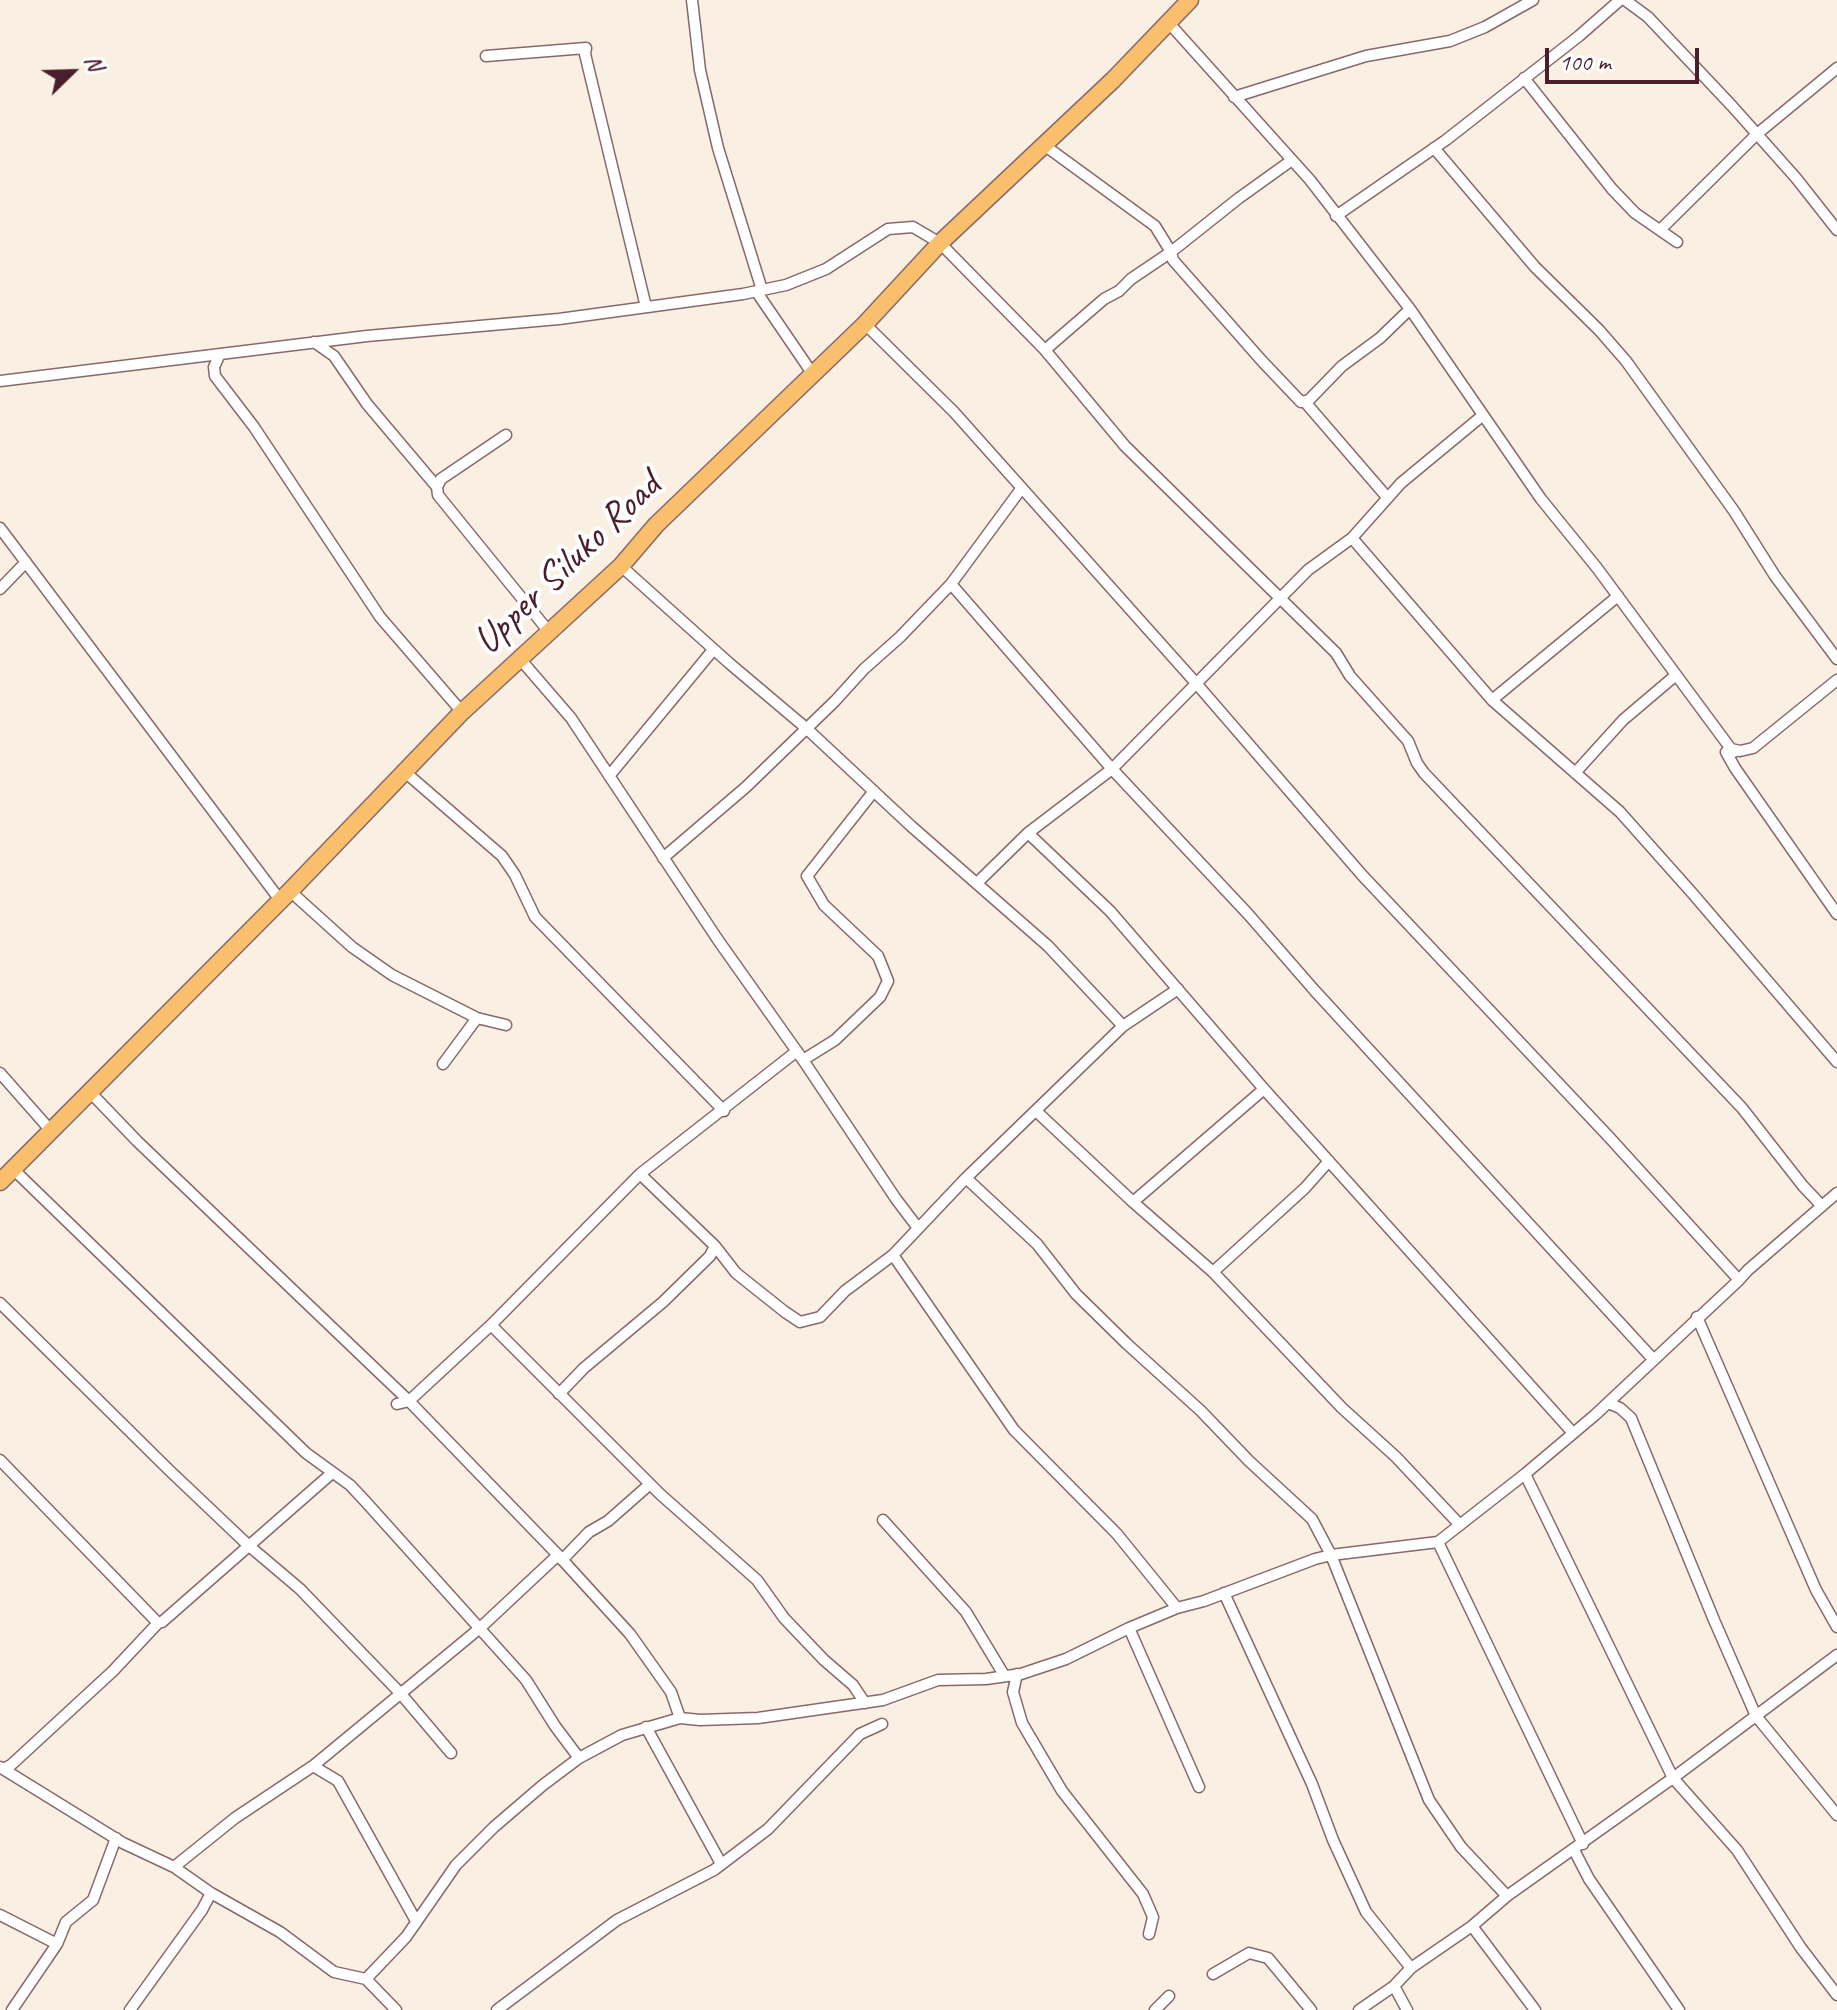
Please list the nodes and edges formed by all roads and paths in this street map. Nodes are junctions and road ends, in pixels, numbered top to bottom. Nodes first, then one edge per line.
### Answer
1 (692, 0) edge
2 (1190, 0) edge
3 (1533, 0) edge
4 (1622, 0) edge
5 (1168, 22) junction
6 (486, 56) dead end
7 (1837, 68) edge
8 (1524, 78) junction
9 (1234, 97) junction
10 (1757, 134) junction
11 (1044, 145) junction
12 (1434, 148) junction
13 (1292, 160) junction
14 (1336, 216) junction
15 (1661, 229) junction
16 (1837, 230) edge
17 (1677, 242) dead end
18 (940, 243) junction
19 (1171, 252) junction
20 (759, 290) junction
21 (646, 307) junction
22 (1410, 309) junction
23 (865, 324) junction
24 (314, 342) junction
25 (1045, 350) junction
26 (220, 354) junction
27 (812, 373) junction
28 (0, 381) edge
29 (1305, 402) junction
30 (1482, 416) junction
31 (506, 435) dead end
32 (437, 487) junction
33 (1021, 489) junction
34 (1386, 496) junction
35 (0, 528) edge
36 (1352, 538) junction
37 (26, 562) junction
38 (621, 566) junction
39 (951, 584) junction
40 (0, 589) edge
41 (1618, 596) junction
42 (1280, 598) junction
43 (550, 633) junction
44 (713, 650) junction
45 (1837, 659) edge
46 (521, 660) junction
47 (1676, 675) junction
48 (1837, 680) edge
49 (1195, 682) junction
50 (1492, 700) junction
51 (462, 712) junction
52 (806, 728) junction
53 (1740, 751) junction
54 (1112, 769) junction
55 (405, 772) junction
56 (1575, 773) junction
57 (609, 776) junction
58 (874, 791) junction
59 (1028, 833) junction
60 (663, 858) junction
61 (978, 882) junction
62 (285, 896) junction
63 (1837, 914) edge
64 (1178, 989) junction
65 (506, 1025) dead end
66 (1123, 1026) junction
67 (800, 1055) junction
68 (1837, 1062) edge
69 (0, 1073) edge
70 (1264, 1089) junction
71 (90, 1092) junction
72 (724, 1111) junction
73 (1036, 1111) junction
74 (52, 1132) junction
75 (1329, 1161) junction
76 (13, 1169) junction
77 (640, 1174) junction
78 (966, 1178) junction
79 (0, 1182) edge
80 (1837, 1193) edge
81 (1133, 1202) junction
82 (1822, 1206) junction
83 (918, 1228) junction
84 (715, 1246) junction
85 (893, 1255) junction
86 (1213, 1272) junction
87 (1739, 1280) junction
88 (0, 1303) edge
89 (1697, 1317) junction
90 (491, 1325) junction
91 (1653, 1359) junction
92 (559, 1394) junction
93 (409, 1401) junction
94 (1608, 1403) junction
95 (397, 1404) dead end
96 (1573, 1433) junction
97 (0, 1460) edge
98 (332, 1473) junction
99 (1525, 1474) junction
100 (650, 1484) junction
101 (883, 1520) dead end
102 (1460, 1525) junction
103 (1438, 1542) junction
104 (248, 1545) junction
105 (1331, 1555) junction
106 (560, 1558) junction
107 (1224, 1593) junction
108 (1177, 1608) junction
109 (158, 1623) junction
110 (1837, 1627) edge
111 (480, 1628) junction
112 (1129, 1628) junction
113 (1837, 1655) edge
114 (1017, 1674) junction
115 (1004, 1675) junction
116 (401, 1694) junction
117 (865, 1703) junction
118 (1756, 1716) junction
119 (680, 1718) junction
120 (882, 1724) dead end
121 (646, 1727) junction
122 (451, 1753) dead end
123 (579, 1758) junction
124 (313, 1766) junction
125 (2, 1768) edge
126 (1673, 1778) junction
127 (1199, 1787) dead end
128 (1837, 1815) edge
129 (116, 1838) junction
130 (1578, 1847) junction
131 (719, 1860) dead end
132 (174, 1867) junction
133 (211, 1893) junction
134 (1507, 1896) junction
135 (0, 1915) edge
136 (416, 1921) junction
137 (1472, 1926) junction
138 (1149, 1934) dead end
139 (57, 1944) junction
140 (1411, 1968) junction
141 (1213, 1974) dead end
142 (366, 1979) junction
143 (1394, 1986) junction
144 (1837, 1995) edge
145 (1169, 1996) dead end
146 (12, 2010) edge
147 (130, 2010) edge
148 (396, 2010) edge
149 (497, 2010) edge
150 (1155, 2010) edge
151 (1311, 2010) edge
152 (1359, 2010) edge
153 (1407, 2010) edge
154 (1535, 2010) edge
155 (1679, 2010) edge

1 - 20 street
2 - 5 main road, Upper Siluko Road
3 - 9 street
4 - 8 street
4 - 10 street
5 - 9 street
5 - 11 main road, Upper Siluko Road
6 - 21 street
7 - 10 street
8 - 12 street
8 - 15 street
9 - 13 street
10 - 15 street
10 - 16 street
11 - 18 main road, Upper Siluko Road
11 - 19 street
12 - 14 street
12 - 45 street
13 - 14 street
13 - 19 street
14 - 22 street
15 - 17 street
18 - 20 street
18 - 23 main road, Upper Siluko Road
18 - 25 street
19 - 25 street
19 - 29 street
20 - 21 street
20 - 27 street
21 - 24 street
22 - 29 street
22 - 30 street
23 - 27 main road, Upper Siluko Road
23 - 33 street
24 - 26 street
24 - 32 street
25 - 42 street
26 - 28 street
26 - 51 street
27 - 38 main road, Upper Siluko Road
29 - 34 street
30 - 34 street
30 - 41 street
31 - 32 street
32 - 43 street
33 - 39 street
33 - 49 street
34 - 36 street
35 - 37 street
36 - 42 street
36 - 50 street
37 - 40 street
37 - 62 street
38 - 43 main road, Upper Siluko Road
38 - 44 street
39 - 52 street
39 - 54 street
41 - 47 street
41 - 50 street
42 - 49 street
42 - 82 street
43 - 46 main road, Upper Siluko Road
44 - 52 street
44 - 57 street
46 - 51 main road, Upper Siluko Road
46 - 57 street
47 - 53 street
47 - 56 street
48 - 53 street
49 - 54 street
49 - 87 street
50 - 56 street
51 - 55 main road, Upper Siluko Road
52 - 58 street
52 - 60 street
53 - 63 street
54 - 59 street
54 - 91 street
55 - 62 main road, Upper Siluko Road
55 - 72 street
56 - 68 street
57 - 60 street
58 - 61 street
58 - 67 street
59 - 61 street
59 - 64 street
60 - 67 street
61 - 66 street
62 - 65 street
62 - 71 main road, Upper Siluko Road
64 - 66 street
64 - 70 street
66 - 73 street
67 - 72 street
67 - 83 street
69 - 74 street
70 - 75 street
70 - 81 street
71 - 74 main road, Upper Siluko Road
71 - 93 street
72 - 77 street
73 - 78 street
73 - 81 street
74 - 76 main road, Upper Siluko Road
75 - 86 street
75 - 96 street
76 - 79 main road, Upper Siluko Road
76 - 98 street
77 - 84 street
77 - 90 street
78 - 83 street
78 - 105 street
80 - 82 street
81 - 86 street
82 - 87 street
83 - 85 street
84 - 85 street
84 - 92 street
85 - 108 street
86 - 102 street
87 - 89 street
88 - 104 street
89 - 91 street
89 - 110 street
90 - 92 street
90 - 93 street
91 - 94 street
92 - 100 street
93 - 95 street
93 - 106 street
94 - 96 street
94 - 118 street
96 - 99 street
97 - 109 street
98 - 104 street
98 - 111 street
99 - 102 street
99 - 126 street
100 - 106 street
100 - 117 street
101 - 115 street
102 - 103 street
103 - 105 street
103 - 130 street
104 - 109 street
104 - 116 street
105 - 107 street
105 - 134 street
106 - 111 street
106 - 119 street
107 - 108 street
107 - 140 street
108 - 112 street
109 - 125 street
111 - 116 street
111 - 123 street
112 - 114 street
112 - 127 street
113 - 118 street
114 - 115 street
114 - 138 street
115 - 117 street
116 - 122 street
116 - 124 street
117 - 119 street
118 - 126 street
118 - 128 street
119 - 121 street
120 - 149 street
121 - 123 street
121 - 131 street
123 - 136 street
124 - 132 street
124 - 136 street
125 - 129 street
126 - 130 street
126 - 144 street
129 - 132 street
129 - 139 street
130 - 134 street
130 - 155 street
132 - 133 street
133 - 142 street
133 - 147 street
134 - 137 street
135 - 139 street
136 - 142 street
137 - 140 street
137 - 154 street
139 - 146 street
140 - 143 street
141 - 151 street
142 - 148 street
143 - 152 street
143 - 153 street
145 - 150 street

